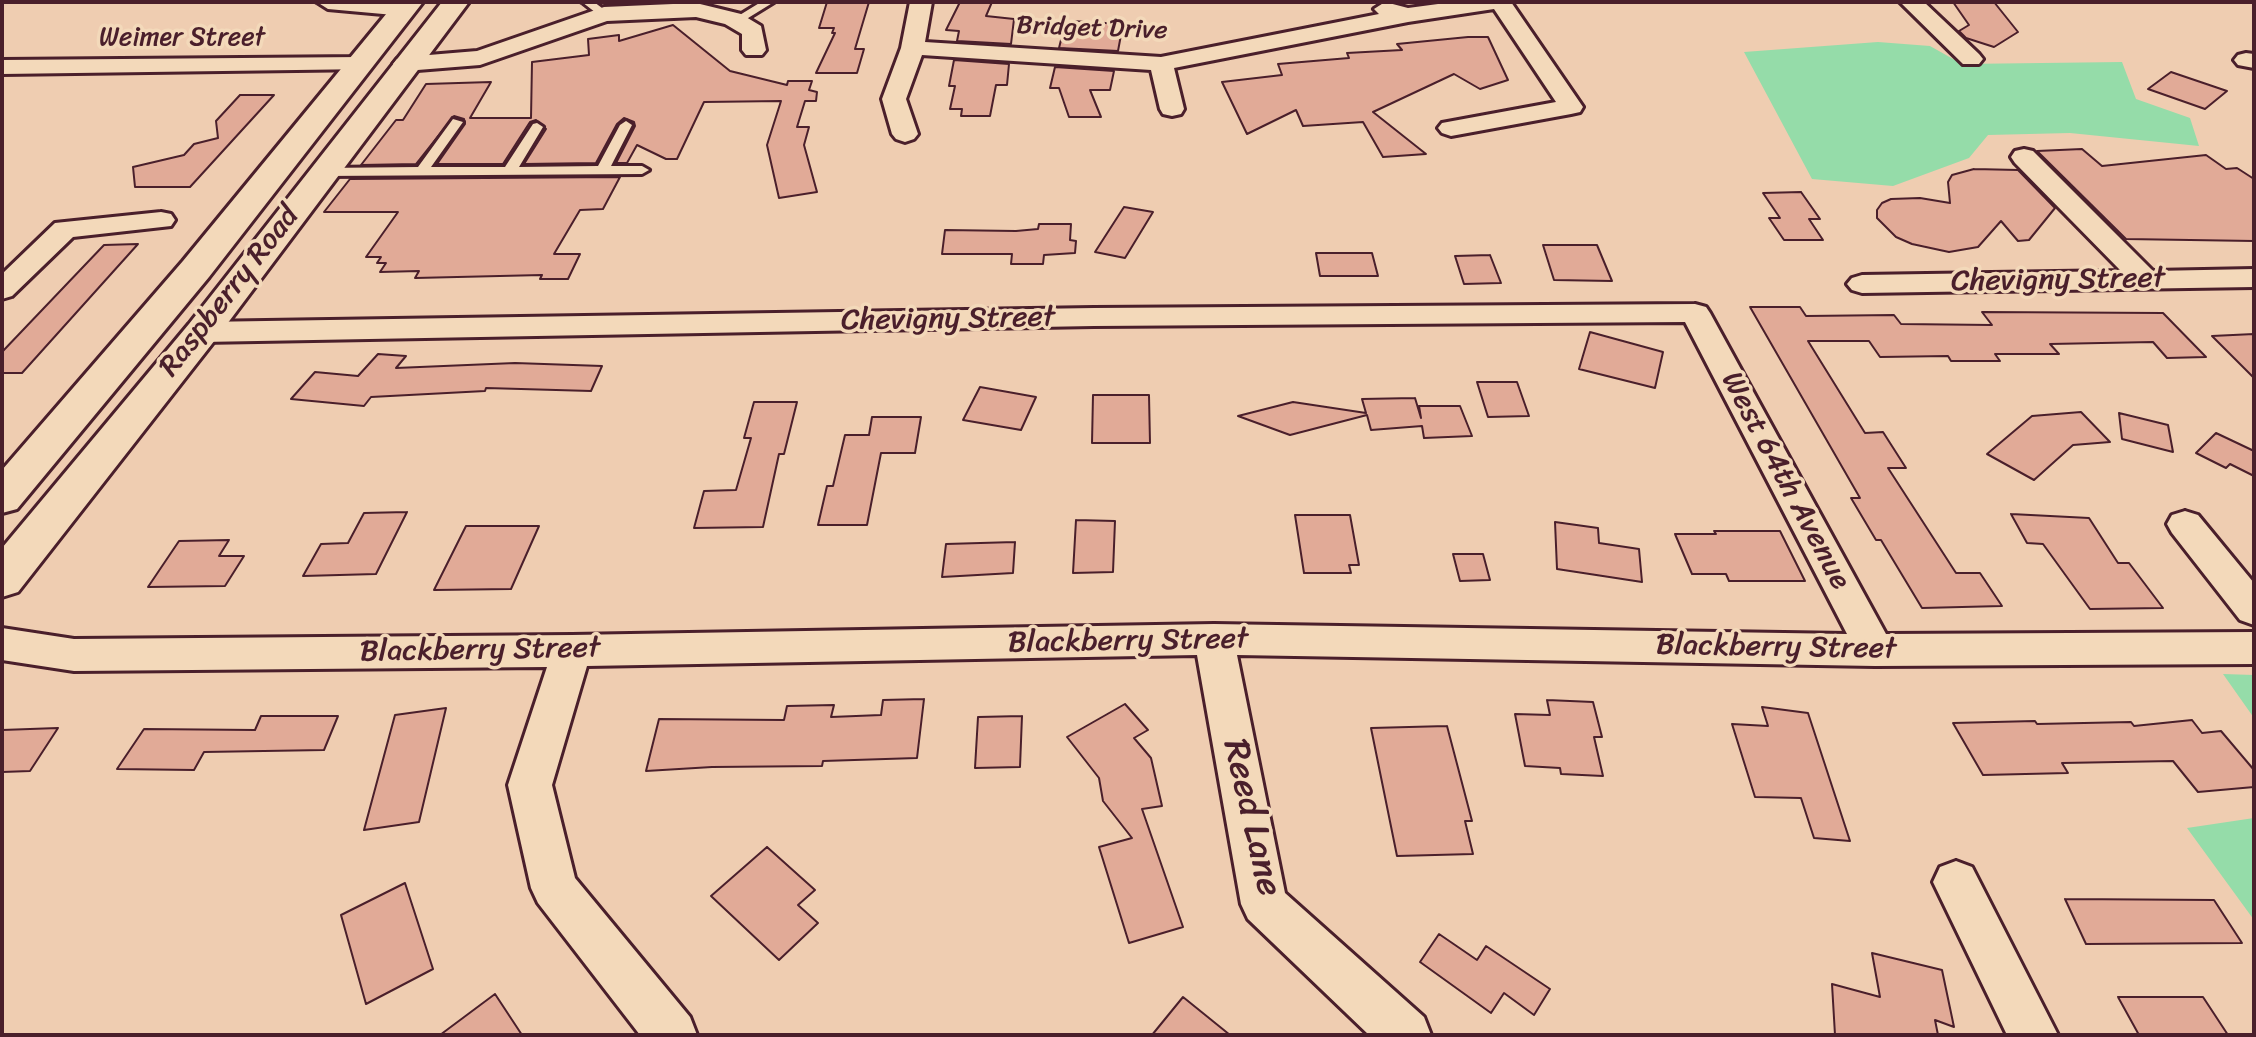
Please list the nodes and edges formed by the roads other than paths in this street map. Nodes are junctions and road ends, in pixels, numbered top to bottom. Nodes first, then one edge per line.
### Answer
1 (328, 2) edge
2 (456, 2) edge
3 (769, 2) edge
4 (921, 2) edge
5 (1360, 2) edge
6 (1500, 2) edge
7 (1911, 2) edge
8 (407, 6) edge
9 (596, 8) edge
10 (1408, 15) junction
11 (736, 21) junction
12 (913, 48) junction
13 (754, 50) dead end
14 (1971, 59) dead end
15 (362, 64) junction
16 (405, 64) junction
17 (1161, 64) junction
18 (2, 67) edge
19 (1172, 109) dead end
20 (457, 122) dead end
21 (626, 125) dead end
22 (537, 127) dead end
23 (1451, 128) dead end
24 (905, 134) dead end
25 (2024, 157) dead end
26 (510, 170) junction
27 (603, 170) junction
28 (642, 170) dead end
29 (422, 171) junction
30 (323, 172) junction
31 (161, 220) dead end
32 (2254, 278) edge
33 (2145, 279) junction
34 (1862, 284) dead end
35 (2, 290) edge
36 (1695, 313) joint
37 (202, 332) junction
38 (2, 498) edge
39 (2185, 524) dead end
40 (2, 580) edge
41 (2254, 610) edge
42 (1214, 639) junction
43 (2, 644) edge
44 (2254, 648) edge
45 (1875, 650) junction
46 (572, 651) junction
47 (1956, 882) dead end
48 (672, 1035) edge
49 (1406, 1035) edge
50 (2033, 1035) edge

1 - 8 street
2 - 16 main road, Raspberry Road
3 - 11 lane
4 - 12 street
5 - 10 street
6 - 10 street, Bridget Drive
6 - 23 street
7 - 14 street
8 - 15 main road, Raspberry Road
9 - 11 street
9 - 16 street
10 - 17 street, Bridget Drive
11 - 13 street
12 - 17 street, Bridget Drive
12 - 24 street
15 - 18 street, Weimer Street
15 - 38 main road, Raspberry Road
16 - 30 main road, Raspberry Road
17 - 19 street
20 - 29 lane
21 - 27 lane
22 - 26 lane
25 - 33 street
26 - 27 lane
26 - 29 lane
27 - 28 lane
29 - 30 lane
30 - 37 main road, Raspberry Road
31 - 35 street
32 - 33 street, Chevigny Street
33 - 34 street, Chevigny Street
36 - 37 street, Chevigny Street
36 - 45 street, West 64th Avenue
37 - 40 main road, Raspberry Road
39 - 41 street
42 - 45 street, Blackberry Street
42 - 46 street, Blackberry Street
42 - 49 street, Reed Lane
43 - 46 street, Blackberry Street
44 - 45 street, Blackberry Street
46 - 48 street
47 - 50 street

